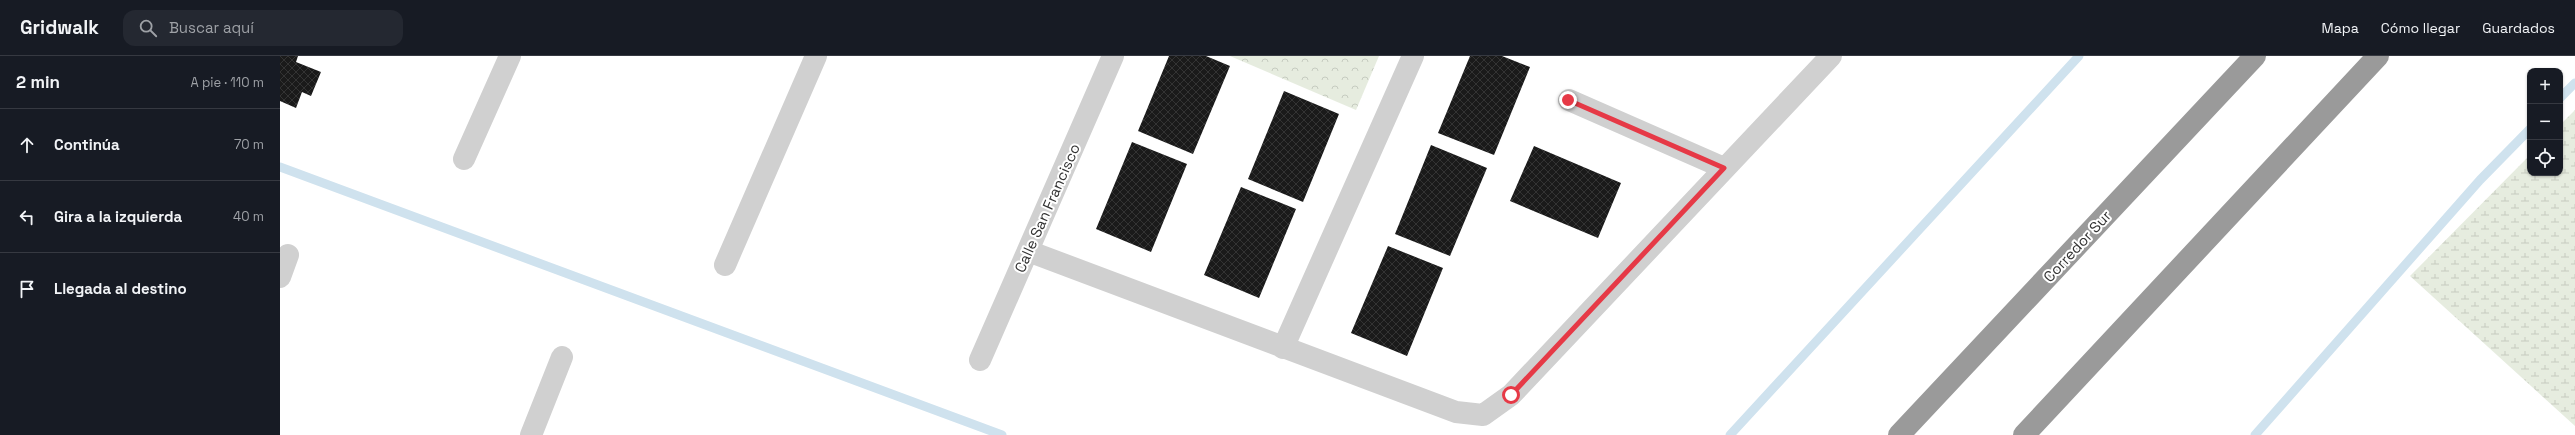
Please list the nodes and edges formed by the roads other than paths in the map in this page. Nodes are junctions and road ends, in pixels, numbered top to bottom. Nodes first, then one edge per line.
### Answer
1 (510, 56) edge
2 (816, 56) edge
3 (1113, 56) edge
4 (1413, 56) edge
5 (1831, 56) edge
6 (2255, 56) edge
7 (2378, 56) edge
8 (1568, 100) dead end
9 (464, 159) dead end
10 (1724, 168) junction
11 (1028, 251) junction
12 (288, 255) dead end
13 (726, 265) dead end
14 (280, 278) edge
15 (1283, 348) junction
16 (562, 357) dead end
17 (980, 360) dead end
18 (531, 435) edge
19 (1899, 435) edge
20 (2024, 435) edge

1 - 9 street
2 - 13 street
3 - 11 street, Calle San Francisco
4 - 15 street
5 - 10 street
6 - 19 highway, Corredor Sur
7 - 20 highway
8 - 10 street
10 - 15 street
11 - 15 street
11 - 17 street, Calle San Francisco
12 - 14 street
16 - 18 street

